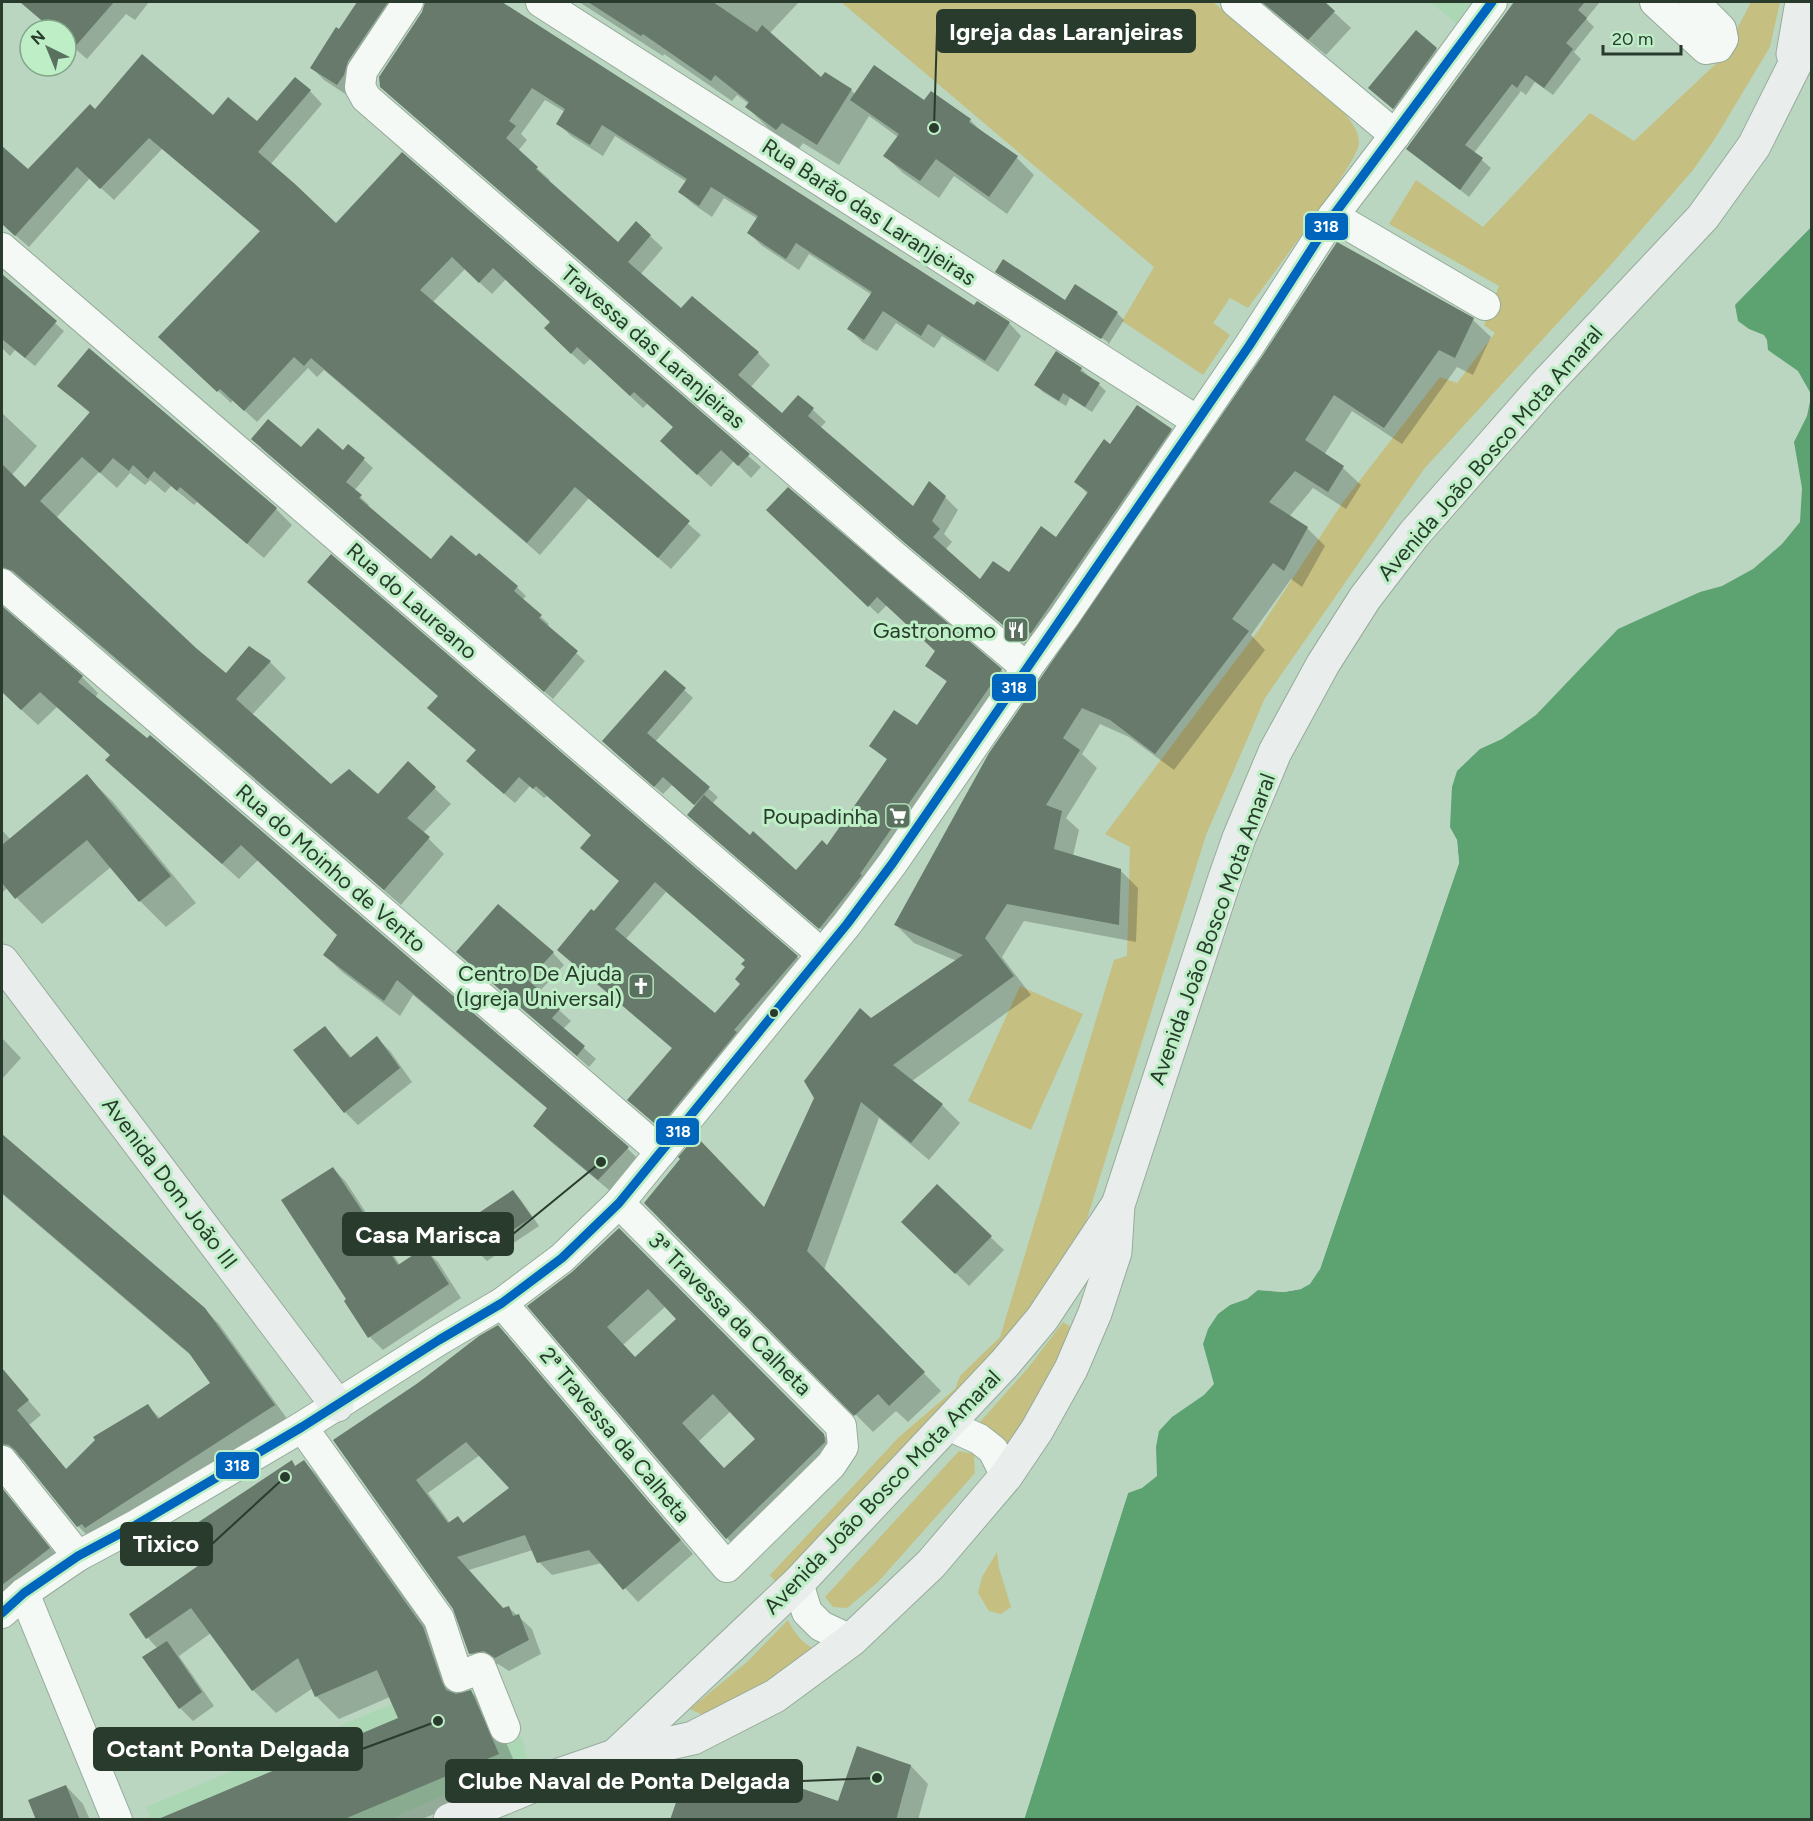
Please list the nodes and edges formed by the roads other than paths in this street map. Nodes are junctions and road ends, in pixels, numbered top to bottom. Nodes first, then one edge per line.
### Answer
1 (408, 2) edge
2 (541, 2) edge
3 (1236, 2) edge
4 (1492, 2) edge
5 (1655, 2) edge
6 (1694, 2) edge
7 (1802, 2) edge
8 (1812, 30) edge
9 (1791, 70) junction
10 (1395, 135) junction
11 (1333, 216) junction
12 (2, 248) edge
13 (1485, 305) dead end
14 (1197, 421) junction
15 (2, 584) edge
16 (1027, 668) junction
17 (822, 954) junction
18 (2, 961) edge
19 (661, 1152) junction
20 (619, 1203) junction
21 (1118, 1205) junction
22 (502, 1303) junction
23 (337, 1405) junction
24 (946, 1424) junction
25 (302, 1427) junction
26 (2, 1461) edge
27 (1006, 1476) junction
28 (78, 1556) junction
29 (727, 1567) joint
30 (798, 1583) junction
31 (24, 1593) junction
32 (2, 1613) edge
33 (851, 1640) junction
34 (505, 1728) dead end
35 (617, 1755) junction
36 (117, 1820) edge
37 (450, 1820) edge

1 - 16 street, Travessa das Laranjeiras
2 - 14 street, Rua Barão das Laranjeiras
3 - 10 street
4 - 10 street
5 - 6 street
7 - 9 main road, Avenida João Bosco Mota Amaral
8 - 9 main road, Avenida João Bosco Mota Amaral
9 - 21 main road, Avenida João Bosco Mota Amaral
10 - 11 street
11 - 13 street
11 - 14 street
12 - 17 street, Rua do Laureano
14 - 16 street
15 - 19 street, Rua do Moinho de Vento
16 - 17 street
17 - 19 street
18 - 23 main road, Avenida Dom João III
19 - 20 street
20 - 22 street
20 - 29 street, 3ª Travessa da Calheta
21 - 24 main road, Avenida João Bosco Mota Amaral
21 - 27 main road, Avenida João Bosco Mota Amaral
22 - 23 street
22 - 29 street, 2ª Travessa da Calheta
23 - 25 street
24 - 27 street
24 - 30 main road, Avenida João Bosco Mota Amaral
25 - 28 street
25 - 34 street
26 - 28 street
27 - 33 main road, Avenida João Bosco Mota Amaral
28 - 31 street
30 - 33 street
30 - 35 main road, Avenida João Bosco Mota Amaral
31 - 32 street
31 - 36 street
33 - 35 main road, Avenida João Bosco Mota Amaral
35 - 37 main road, Avenida João Bosco Mota Amaral

